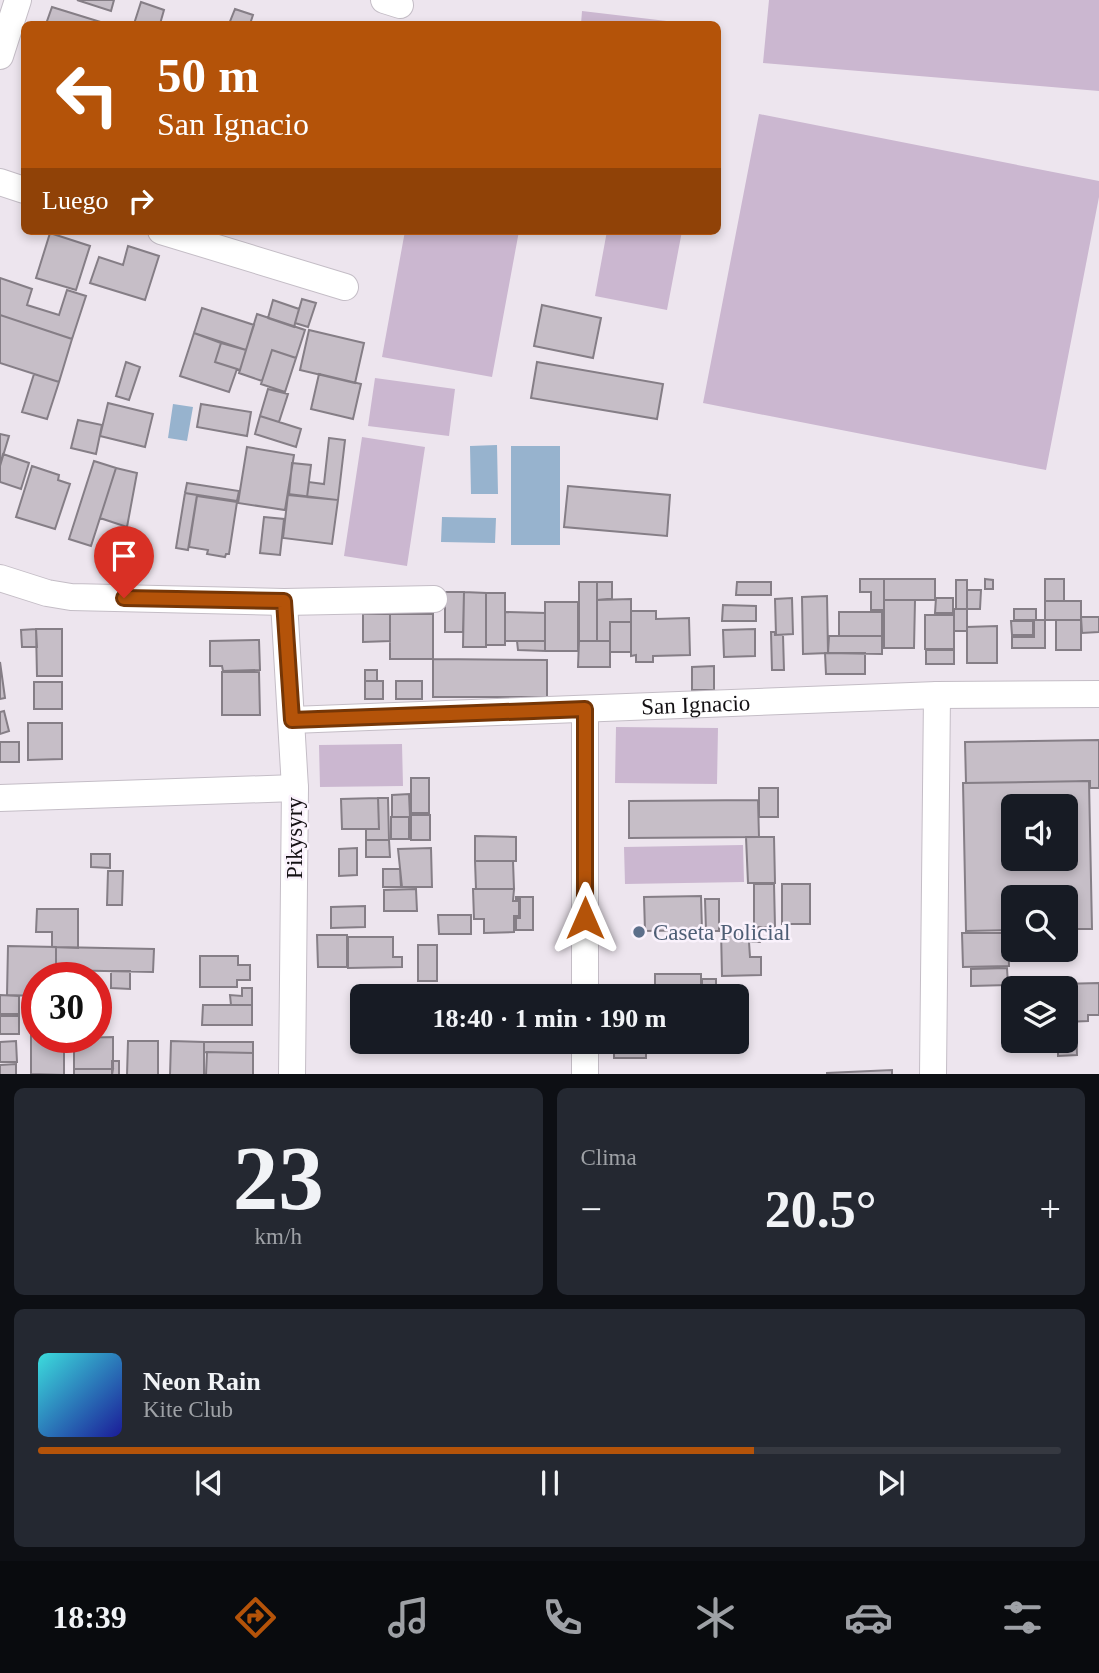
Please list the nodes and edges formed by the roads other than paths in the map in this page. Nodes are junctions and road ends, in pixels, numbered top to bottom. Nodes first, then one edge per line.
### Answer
1 (19, 0) edge
2 (0, 56) edge
3 (0, 182) edge
4 (21, 189) edge
5 (174, 235) edge
6 (345, 287) dead end
7 (0, 578) edge
8 (435, 598) dead end
9 (284, 601) junction
10 (1099, 694) edge
11 (937, 695) junction
12 (585, 709) junction
13 (292, 720) junction
14 (295, 788) junction
15 (0, 798) edge
16 (585, 984) edge
17 (585, 1054) edge
18 (292, 1074) edge
19 (585, 1074) edge
20 (933, 1074) edge

1 - 2 street
3 - 4 street
5 - 6 street
7 - 9 street
8 - 9 street
9 - 13 street, Pikysyry
10 - 11 street, San Ignacio
11 - 12 street, San Ignacio
11 - 20 street
12 - 13 street, San Ignacio
12 - 16 street
13 - 14 street, Pikysyry
14 - 15 street
14 - 18 street, Pikysyry
17 - 19 street

